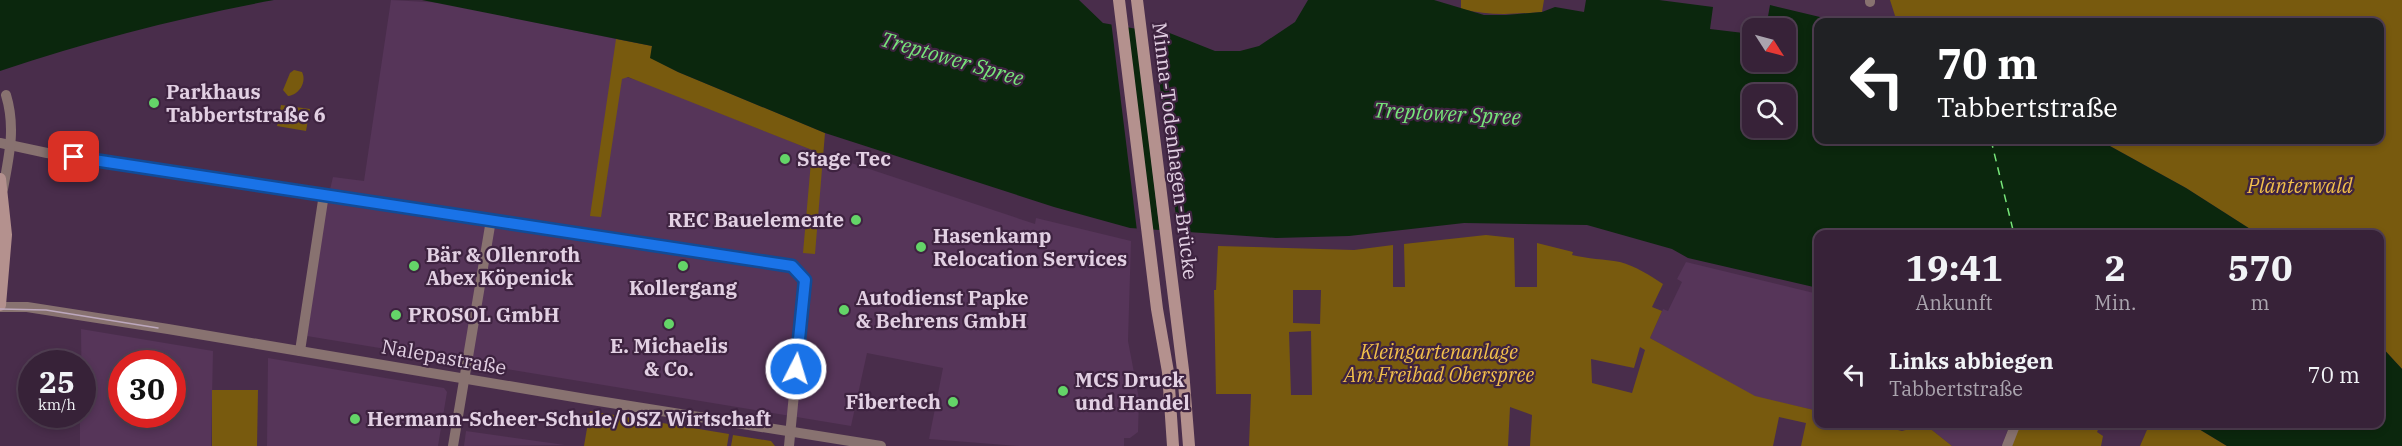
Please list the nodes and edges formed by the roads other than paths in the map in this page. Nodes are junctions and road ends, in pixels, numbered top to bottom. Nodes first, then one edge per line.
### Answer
1 (1119, 0) edge
2 (1137, 0) edge
3 (6, 95) dead end
4 (6, 144) edge
5 (0, 179) edge
6 (2, 193) junction
7 (324, 194) junction
8 (491, 219) junction
9 (0, 306) edge
10 (300, 351) junction
11 (464, 378) junction
12 (2012, 428) edge
13 (790, 431) junction
14 (453, 446) edge
15 (789, 446) edge
16 (882, 446) edge
17 (1173, 446) edge
18 (1189, 446) edge
19 (2007, 446) edge

1 - 17 main road, Minna-Todenhagen-Brücke
2 - 18 main road, Minna-Todenhagen-Brücke
3 - 4 street
4 - 6 street
4 - 7 street
5 - 6 main road
6 - 9 main road
7 - 8 street
7 - 10 street
8 - 11 street
8 - 13 street
9 - 10 street, Nalepastraße
10 - 11 street, Nalepastraße
11 - 13 street, Nalepastraße
11 - 14 street
12 - 19 street
13 - 15 street
13 - 16 street, Nalepastraße

